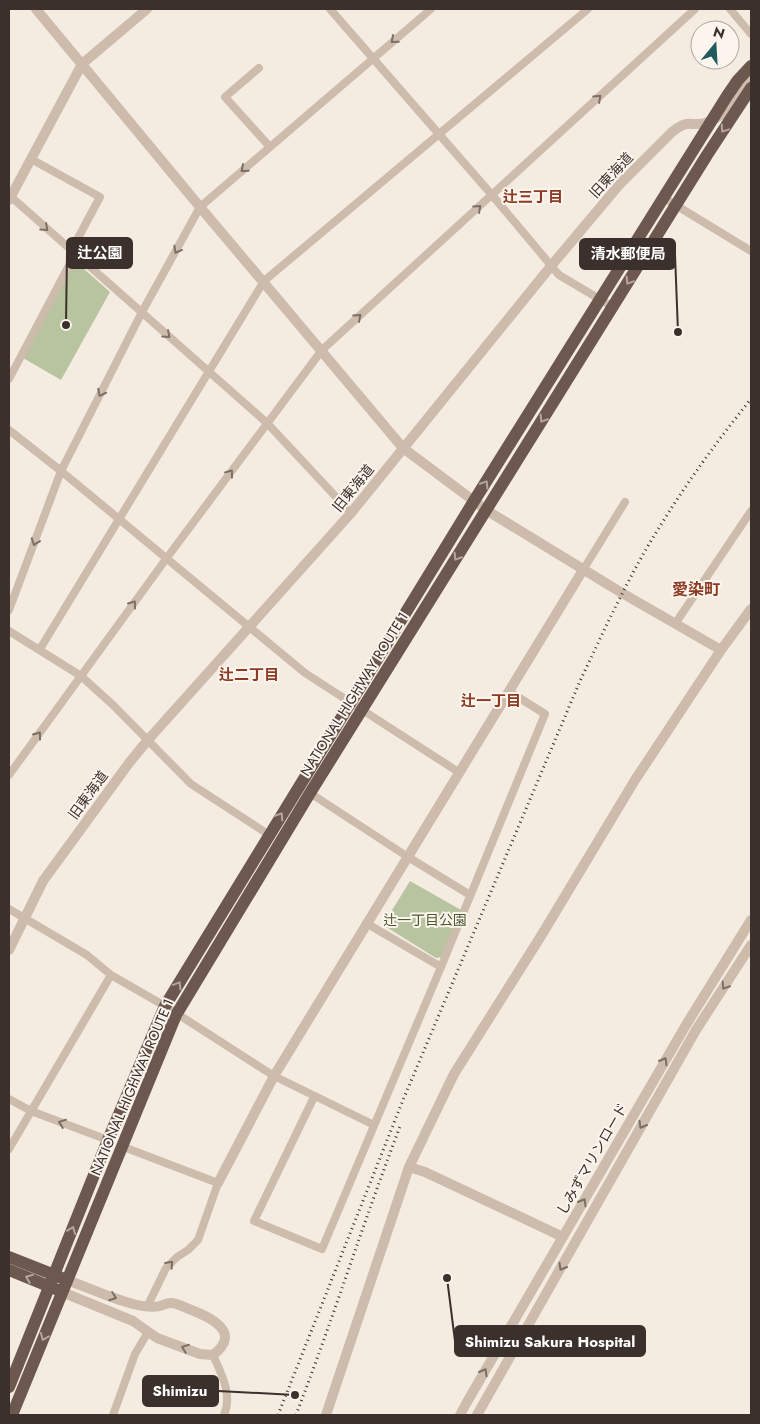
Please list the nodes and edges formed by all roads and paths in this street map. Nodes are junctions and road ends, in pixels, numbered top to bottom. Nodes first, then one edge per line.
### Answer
1 (36, 9) edge
2 (147, 9) edge
3 (330, 9) edge
4 (431, 9) edge
5 (588, 9) edge
6 (695, 9) edge
7 (730, 9) edge
8 (751, 34) edge
9 (372, 59) junction
10 (82, 64) junction
11 (751, 66) edge
12 (259, 68) dead end
13 (751, 81) edge
14 (751, 88) edge
15 (713, 120) junction
16 (439, 135) junction
17 (270, 147) junction
18 (31, 159) junction
19 (492, 195) junction
20 (9, 197) edge
21 (664, 198) junction
22 (676, 205) junction
23 (200, 207) junction
24 (751, 251) edge
25 (73, 253) junction
26 (551, 266) junction
27 (264, 281) junction
28 (599, 300) junction
29 (613, 307) junction
30 (142, 312) junction
31 (322, 350) junction
32 (209, 372) junction
33 (9, 379) edge
34 (267, 423) junction
35 (9, 430) edge
36 (403, 448) junction
37 (61, 471) junction
38 (474, 501) junction
39 (625, 502) dead end
40 (486, 510) junction
41 (751, 511) edge
42 (351, 513) junction
43 (118, 519) junction
44 (166, 559) junction
45 (584, 570) junction
46 (751, 609) edge
47 (9, 610) edge
48 (675, 624) junction
49 (248, 626) junction
50 (9, 631) edge
51 (40, 650) junction
52 (721, 650) junction
53 (81, 676) junction
54 (510, 692) junction
55 (350, 703) junction
56 (362, 710) junction
57 (147, 740) junction
58 (10, 770) edge
59 (460, 774) junction
60 (310, 793) junction
61 (268, 834) junction
62 (282, 842) junction
63 (408, 857) junction
64 (470, 895) junction
65 (9, 909) edge
66 (25, 917) junction
67 (751, 920) edge
68 (366, 923) junction
69 (751, 944) edge
70 (9, 950) edge
71 (442, 967) junction
72 (111, 975) junction
73 (164, 1006) junction
74 (176, 1015) junction
75 (274, 1076) junction
76 (314, 1097) junction
77 (9, 1099) edge
78 (31, 1111) junction
79 (374, 1125) junction
80 (108, 1140) junction
81 (121, 1146) junction
82 (9, 1150) edge
83 (410, 1167) junction
84 (218, 1183) junction
85 (562, 1237) junction
86 (9, 1258) edge
87 (9, 1270) edge
88 (52, 1281) junction
89 (65, 1286) junction
90 (147, 1307) junction
91 (148, 1332) junction
92 (213, 1355) junction
93 (9, 1387) edge
94 (12, 1415) edge
95 (113, 1415) edge
96 (224, 1415) edge
97 (326, 1415) edge
98 (460, 1415) edge
99 (477, 1415) edge

1 - 10 street
2 - 10 street
3 - 9 street
4 -> 9 street
5 - 16 street
19 -> 6 street
7 - 8 street
9 - 16 street
9 - 17 street
10 - 18 street
10 - 23 street
11 - 15 highway, NATIONAL HIGHWAY ROUTE 1
12 - 17 street
13 - 15 street
14 -> 22 highway, NATIONAL HIGHWAY ROUTE 1
15 - 21 highway, NATIONAL HIGHWAY ROUTE 1
15 - 26 street, 旧東海道
16 - 19 street
16 - 27 street
17 -> 23 street
18 - 20 street
18 - 25 street
19 - 26 street
31 -> 19 street
20 -> 25 street
21 - 22 street
21 - 28 highway, NATIONAL HIGHWAY ROUTE 1
22 - 24 street
22 -> 29 highway, NATIONAL HIGHWAY ROUTE 1
23 - 27 street
23 -> 30 street
25 - 30 street
25 - 33 street
26 - 28 street
26 - 36 street, 旧東海道
27 - 31 street
27 - 32 street
28 - 29 street
38 -> 28 highway, NATIONAL HIGHWAY ROUTE 1
29 -> 40 highway, NATIONAL HIGHWAY ROUTE 1
30 -> 32 street
30 -> 37 street
31 - 34 street
31 - 36 street
32 - 34 street
32 - 43 street
34 - 42 street
44 -> 34 street
35 - 37 street
36 - 38 street
36 - 42 street, 旧東海道
37 - 43 street
37 -> 47 street
38 - 40 street
38 - 55 highway, NATIONAL HIGHWAY ROUTE 1
39 - 45 street
40 - 45 street
40 -> 56 highway, NATIONAL HIGHWAY ROUTE 1
41 - 48 street
42 - 49 street, 旧東海道
43 - 44 street
43 - 51 street
44 - 49 street
53 -> 44 street
45 - 48 street
45 - 54 street
46 - 52 street
48 - 52 street
49 - 55 street
49 - 57 street, 旧東海道
50 - 51 street
51 - 53 street
52 - 83 street
53 - 57 street
58 -> 53 street
54 - 59 street
54 - 64 street
55 - 56 street
61 -> 55 highway, NATIONAL HIGHWAY ROUTE 1
56 - 59 street
56 - 60 highway, NATIONAL HIGHWAY ROUTE 1
57 - 61 street
57 - 66 street, 旧東海道
59 - 63 street
60 - 62 highway, NATIONAL HIGHWAY ROUTE 1
60 - 63 street
61 - 62 street
73 -> 61 highway, NATIONAL HIGHWAY ROUTE 1
62 - 74 highway, NATIONAL HIGHWAY ROUTE 1
63 - 64 street
63 - 68 street
64 - 71 street
65 - 66 street
66 - 70 street, 旧東海道
66 - 72 street
85 -> 67 street, しみずマリンロード
68 - 71 street
68 - 75 street
69 -> 99 street, しみずマリンロード
71 - 79 street
72 - 73 street
72 - 78 street
73 - 74 street
73 - 80 highway, NATIONAL HIGHWAY ROUTE 1
74 - 75 street
74 - 81 highway, NATIONAL HIGHWAY ROUTE 1
75 - 76 street
75 - 84 street
76 - 79 street
76 - 79 street
77 - 78 street
80 -> 78 street
78 - 82 street
88 -> 80 highway, NATIONAL HIGHWAY ROUTE 1
81 - 84 street
81 - 89 highway, NATIONAL HIGHWAY ROUTE 1
83 - 85 street
83 - 97 street
90 -> 84 street
98 -> 85 street, しみずマリンロード
86 - 88 highway
88 -> 87 highway
88 - 89 highway
88 - 93 highway, NATIONAL HIGHWAY ROUTE 1
89 -> 90 street
89 - 91 street
89 -> 94 highway, NATIONAL HIGHWAY ROUTE 1
90 - 92 street
92 -> 91 street
91 - 95 street
92 - 96 street

